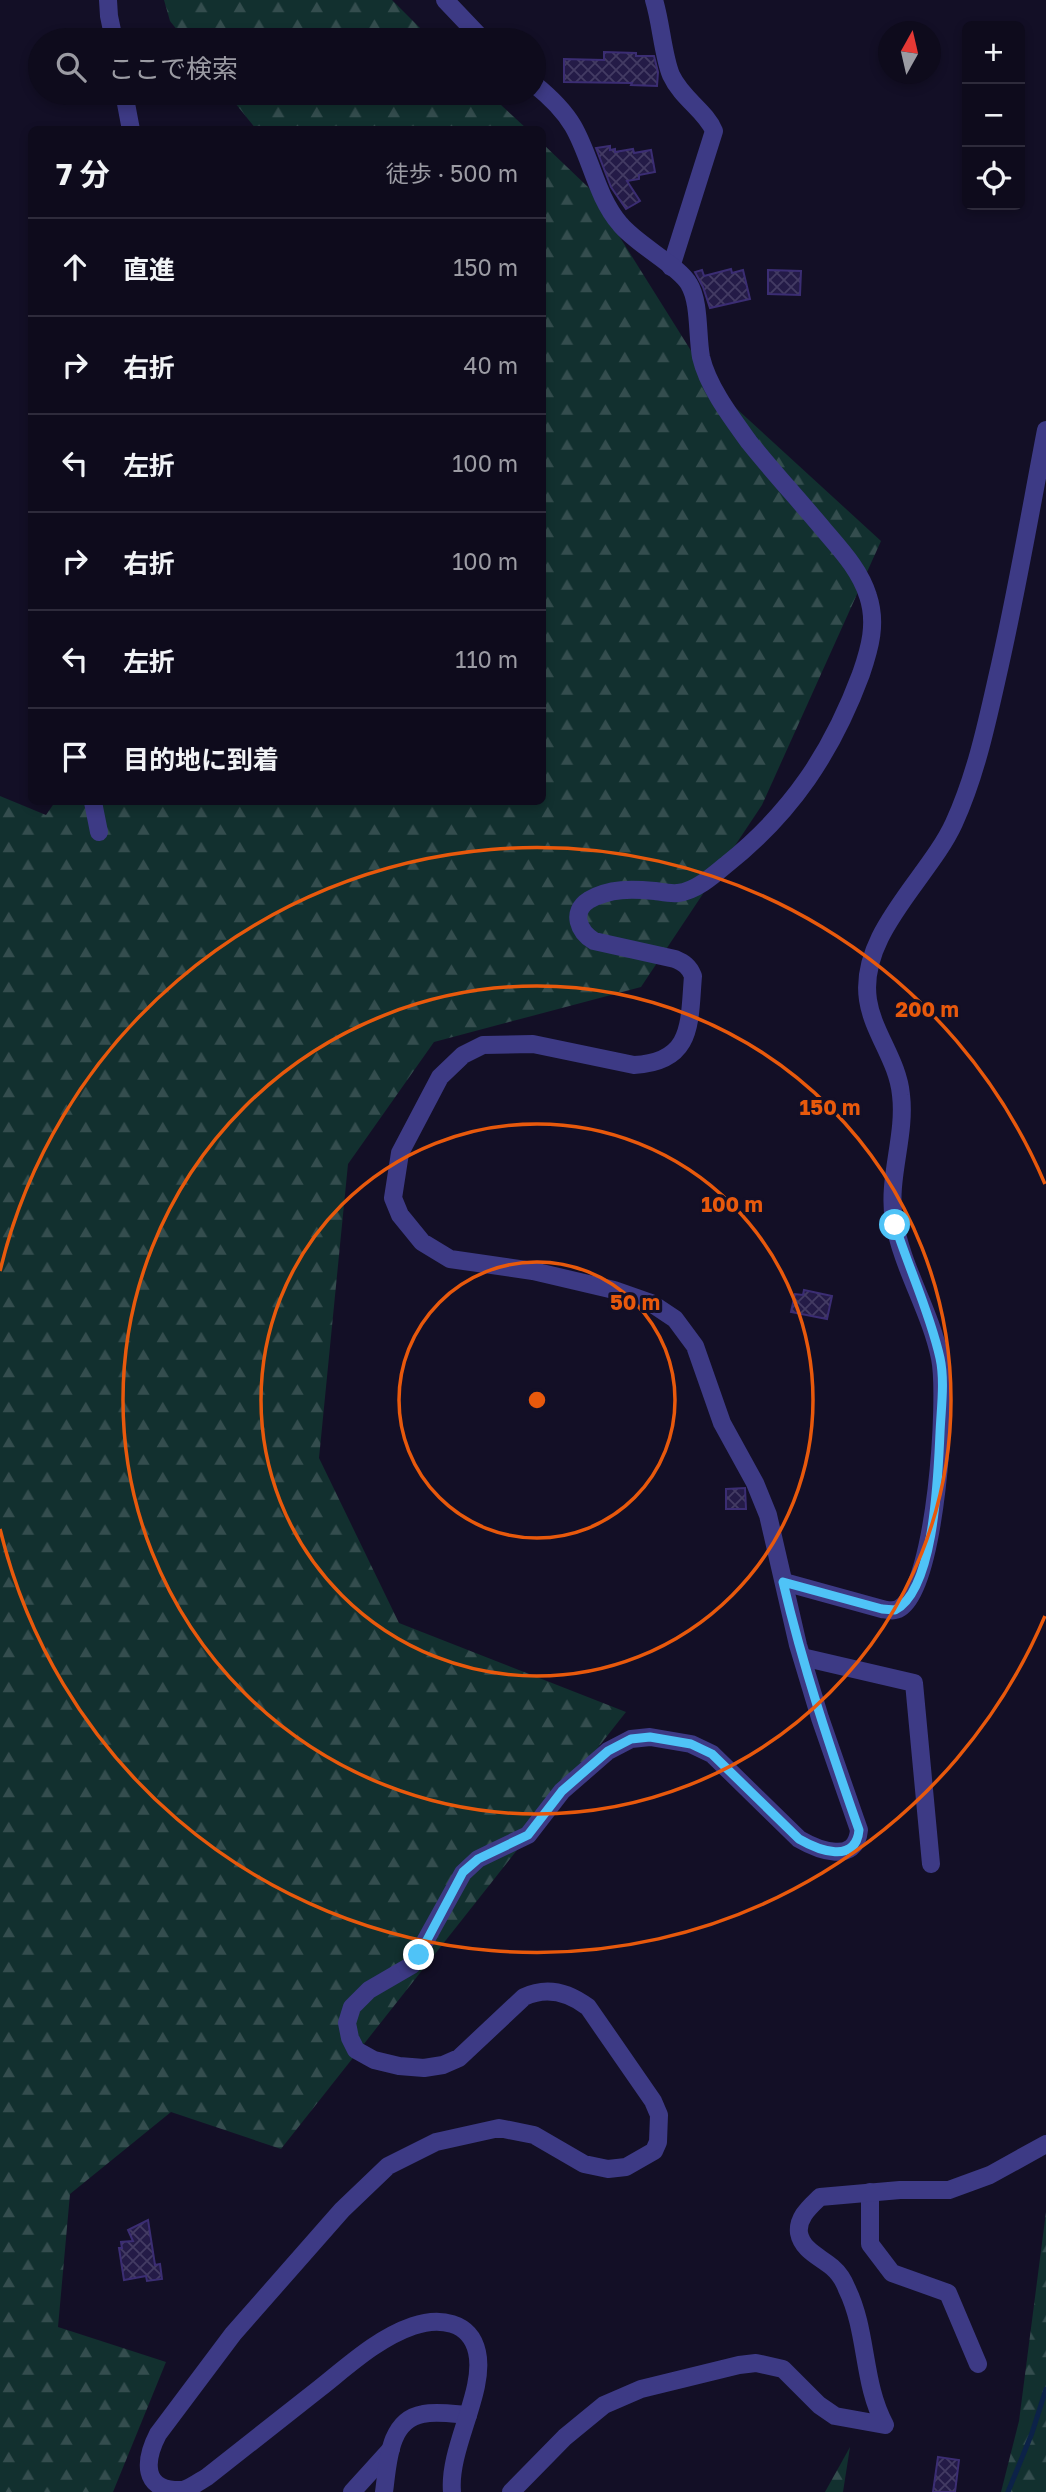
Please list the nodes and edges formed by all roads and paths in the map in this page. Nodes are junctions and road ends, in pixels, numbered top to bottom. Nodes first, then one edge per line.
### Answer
1 (108, 0) edge
2 (444, 0) edge
3 (654, 0) edge
4 (111, 28) edge
5 (471, 28) edge
6 (546, 95) edge
7 (126, 105) edge
8 (130, 126) edge
9 (671, 267) junction
10 (1046, 430) edge
11 (94, 805) edge
12 (99, 832) dead end
13 (783, 1582) junction
14 (802, 1657) junction
15 (931, 1864) dead end
16 (1046, 2144) edge
17 (870, 2192) junction
18 (978, 2364) dead end
19 (468, 2415) junction
20 (391, 2449) junction
21 (352, 2492) edge
22 (384, 2492) edge
23 (452, 2492) edge
24 (511, 2492) edge

1 - 4 street
2 - 5 street
3 - 9 street
6 - 9 street
7 - 8 street
9 - 13 street
10 - 13 street
11 - 12 street
13 - 14 street
14 - 15 street
14 - 19 street
16 - 17 street
17 - 18 street
17 - 24 street
19 - 20 street
19 - 23 street
20 - 21 street
20 - 22 street

